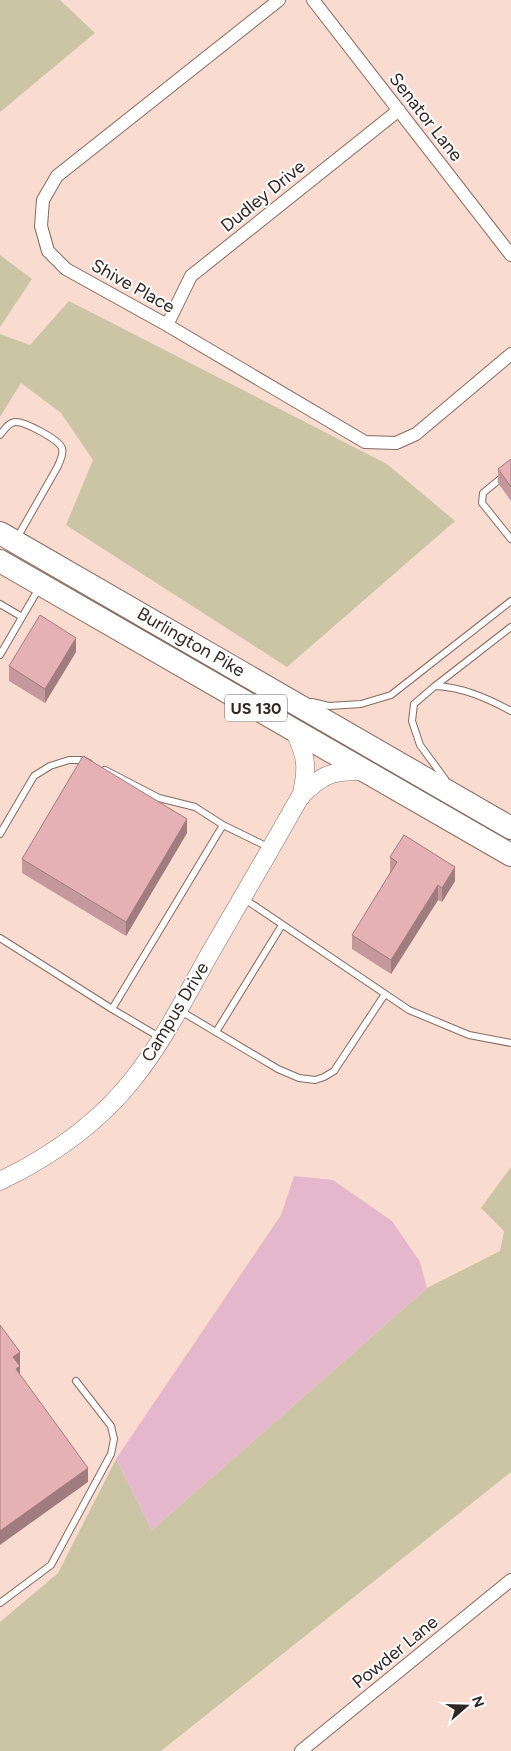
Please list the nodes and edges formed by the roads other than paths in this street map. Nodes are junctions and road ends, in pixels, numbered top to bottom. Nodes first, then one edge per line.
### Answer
1 (279, 0) edge
2 (313, 0) edge
3 (399, 110) junction
4 (511, 255) edge
5 (167, 325) junction
6 (511, 354) edge
7 (0, 435) edge
8 (511, 470) edge
9 (8, 537) edge
10 (511, 540) edge
11 (0, 561) edge
12 (41, 585) junction
13 (511, 601) edge
14 (0, 604) edge
15 (22, 617) junction
16 (511, 627) edge
17 (0, 655) edge
18 (435, 686) junction
19 (282, 696) junction
20 (511, 711) edge
21 (294, 730) junction
22 (365, 771) junction
23 (300, 797) junction
24 (471, 805) junction
25 (223, 825) junction
26 (511, 828) edge
27 (0, 834) edge
28 (271, 848) junction
29 (511, 855) edge
30 (242, 898) junction
31 (282, 925) junction
32 (0, 938) edge
33 (385, 994) junction
34 (112, 1009) junction
35 (178, 1009) junction
36 (216, 1032) junction
37 (162, 1038) junction
38 (511, 1043) edge
39 (0, 1181) edge
40 (76, 1381) dead end
41 (511, 1580) edge
42 (0, 1603) edge
43 (301, 1751) edge

1 - 5 street, Shive Place
2 - 3 street, Senator Lane
3 - 4 street, Senator Lane
3 - 5 street, Dudley Drive
5 - 6 street, Shive Place
7 - 9 lane
8 - 10 lane
9 - 19 highway, Burlington Pike / US 130
11 - 12 highway, Burlington Pike / US 130
12 - 15 lane
12 - 21 highway, Burlington Pike / US 130
13 - 19 lane
14 - 15 lane
15 - 17 lane
16 - 18 lane
18 - 20 lane
18 - 24 lane
19 - 24 highway, Burlington Pike / US 130
21 - 22 highway, Burlington Pike / US 130
21 - 23 street, Campus Drive
22 - 23 street, Campus Drive
22 - 29 highway, Burlington Pike / US 130
23 - 28 street, Campus Drive
24 - 26 highway, Burlington Pike / US 130
25 - 27 lane
25 - 28 lane
25 - 34 lane
28 - 30 street, Campus Drive
30 - 31 lane
30 - 35 street, Campus Drive
31 - 33 lane
31 - 36 lane
32 - 34 lane
33 - 36 lane
33 - 38 lane
34 - 37 lane
35 - 36 lane
35 - 37 street, Campus Drive
37 - 39 street, Campus Drive
40 - 42 lane
41 - 43 street, Powder Lane

